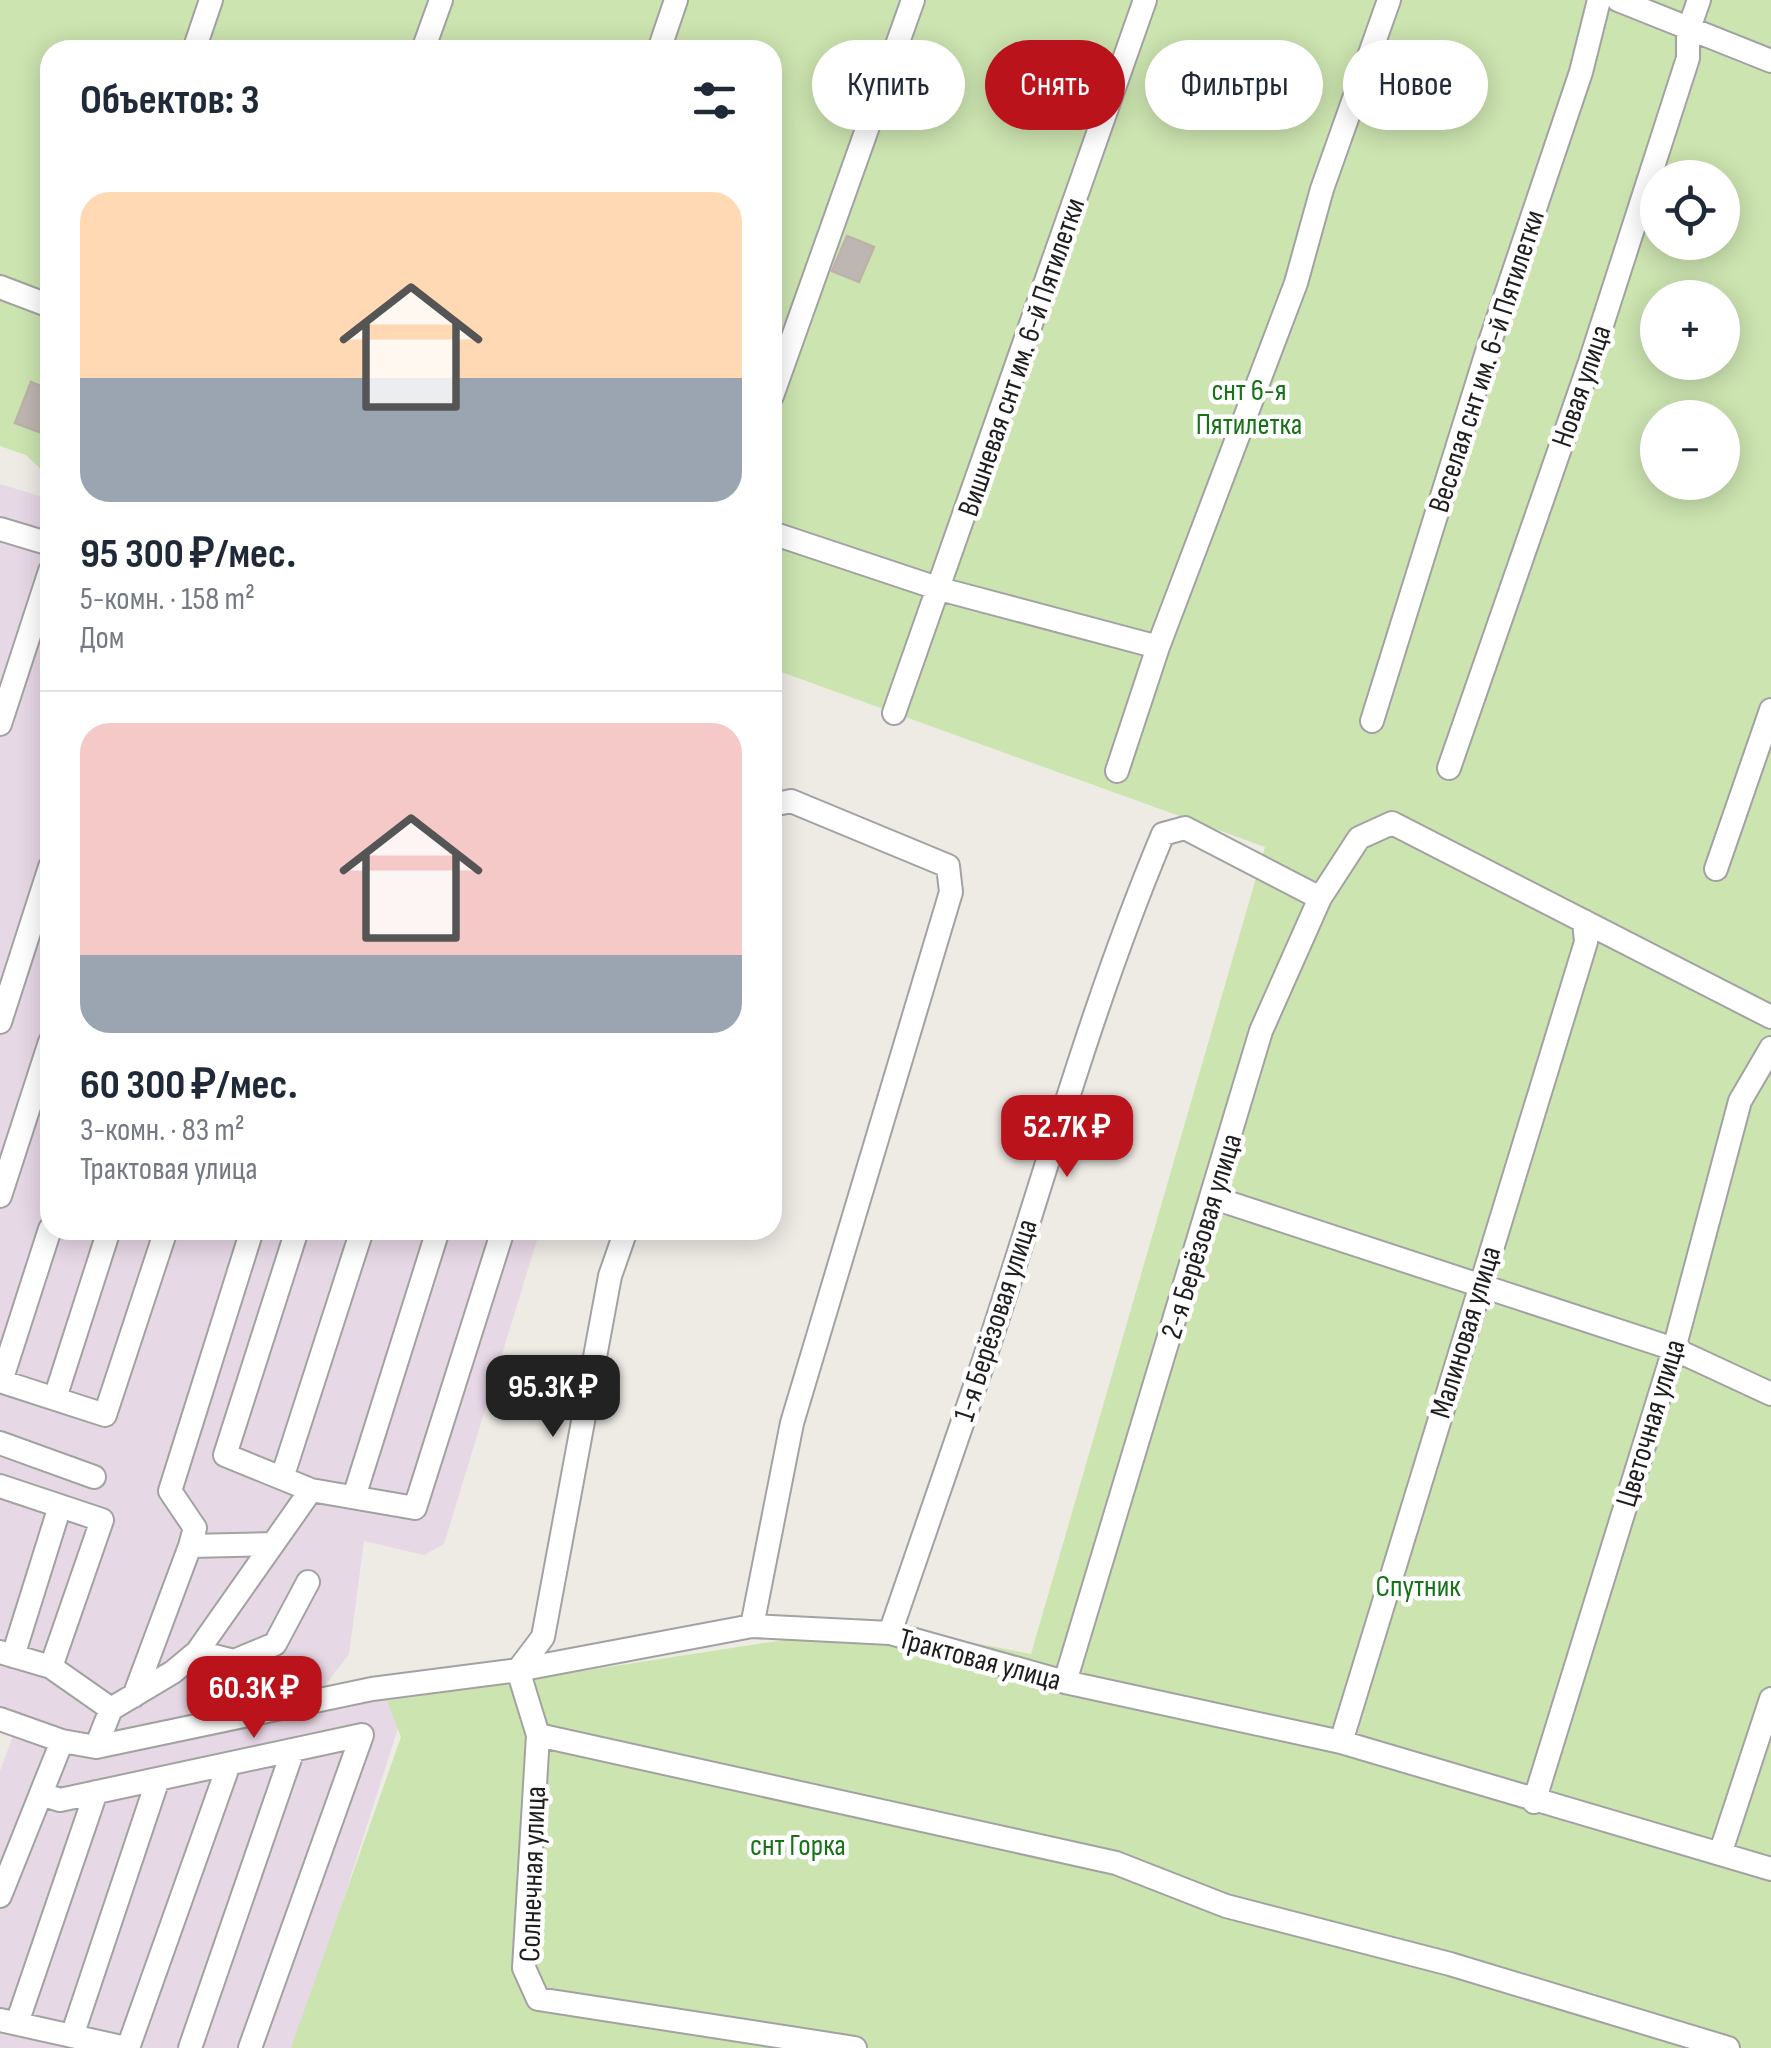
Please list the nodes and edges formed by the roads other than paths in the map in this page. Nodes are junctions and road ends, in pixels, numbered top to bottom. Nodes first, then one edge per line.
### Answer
1 (211, 0) edge
2 (440, 0) edge
3 (676, 0) edge
4 (914, 0) edge
5 (1145, 0) edge
6 (1389, 0) edge
7 (1599, 0) edge
8 (1618, 0) edge
9 (1699, 0) edge
10 (1688, 31) junction
11 (197, 40) edge
12 (426, 40) edge
13 (662, 40) edge
14 (1771, 61) edge
15 (0, 287) edge
16 (40, 302) edge
17 (782, 368) edge
18 (0, 529) edge
19 (782, 536) edge
20 (40, 541) edge
21 (940, 588) junction
22 (40, 601) edge
23 (1158, 647) junction
24 (1771, 710) edge
25 (894, 713) dead end
26 (1372, 721) dead end
27 (0, 724) edge
28 (1449, 768) dead end
29 (1116, 771) dead end
30 (782, 803) edge
31 (1716, 868) dead end
32 (40, 898) edge
33 (1320, 898) junction
34 (1584, 922) junction
35 (1771, 1017) edge
36 (0, 1022) edge
37 (1771, 1048) edge
38 (40, 1073) edge
39 (0, 1196) edge
40 (1214, 1198) junction
41 (46, 1240) edge
42 (106, 1240) edge
43 (163, 1240) edge
44 (249, 1240) edge
45 (294, 1240) edge
46 (359, 1240) edge
47 (435, 1240) edge
48 (500, 1240) edge
49 (623, 1240) edge
50 (1480, 1282) junction
51 (1674, 1349) junction
52 (1, 1381) edge
53 (1771, 1394) edge
54 (55, 1398) junction
55 (0, 1442) edge
56 (94, 1477) dead end
57 (282, 1478) junction
58 (0, 1486) edge
59 (311, 1490) junction
60 (354, 1498) junction
61 (60, 1506) junction
62 (273, 1544) junction
63 (190, 1546) junction
64 (308, 1582) dead end
65 (752, 1626) junction
66 (890, 1633) junction
67 (197, 1652) junction
68 (6, 1654) edge
69 (51, 1667) junction
70 (518, 1670) junction
71 (1065, 1682) junction
72 (134, 1696) junction
73 (1771, 1699) edge
74 (112, 1709) junction
75 (0, 1718) edge
76 (538, 1735) junction
77 (62, 1741) junction
78 (1341, 1742) junction
79 (96, 1747) junction
80 (293, 1750) junction
81 (229, 1764) junction
82 (158, 1779) junction
83 (96, 1792) junction
84 (40, 1794) junction
85 (1534, 1802) junction
86 (1720, 1854) junction
87 (1771, 1869) edge
88 (0, 1896) edge
89 (8, 2021) edge
90 (72, 2036) junction
91 (127, 2048) edge
92 (190, 2048) edge
93 (250, 2048) edge
94 (855, 2048) edge
95 (1728, 2048) edge

1 - 11 street
2 - 12 street
3 - 13 street
4 - 17 street
5 - 21 street, Вишневая снт им. 6-й Пятилетки
6 - 23 street
7 - 26 street, Веселая снт им. 6-й Пятилетки
8 - 10 street
9 - 10 street, Новая улица
10 - 14 street
10 - 28 street, Новая улица
15 - 16 street
18 - 20 street
19 - 21 street
21 - 23 street
21 - 25 street, Вишневая снт им. 6-й Пятилетки
22 - 27 street
23 - 29 street
24 - 31 street
30 - 65 street
32 - 36 street
33 - 34 street, 2-я Берёзовая улица
33 - 40 street, 2-я Берёзовая улица
33 - 66 street, 1-я Берёзовая улица
34 - 35 street
34 - 50 street, Малиновая улица
37 - 51 street, Цветочная улица
38 - 39 street
40 - 50 street
40 - 71 street, 2-я Берёзовая улица
41 - 52 street
42 - 54 street
43 - 54 street
44 - 63 street
45 - 57 street
46 - 57 street
47 - 60 street
48 - 60 street
49 - 70 street
50 - 51 street
50 - 78 street, Малиновая улица
51 - 53 street
51 - 85 street, Цветочная улица
52 - 54 street
55 - 56 street
57 - 59 street
58 - 61 street
59 - 60 street
59 - 62 street
61 - 68 street
61 - 69 street
62 - 63 street
62 - 67 street
63 - 72 street
64 - 67 street
65 - 66 street, Трактовая улица
65 - 70 street, Трактовая улица
66 - 71 street, Трактовая улица
67 - 72 street
68 - 69 street
69 - 74 street
70 - 76 street, Солнечная улица
70 - 79 street, Трактовая улица
71 - 78 street, Трактовая улица
72 - 74 street
73 - 86 street
74 - 79 street
75 - 77 street, Трактовая улица
76 - 94 street, Солнечная улица
76 - 95 street
77 - 79 street, Трактовая улица
77 - 84 street
78 - 85 street, Трактовая улица
80 - 81 street
80 - 92 street
80 - 93 street
81 - 82 street
81 - 91 street
82 - 83 street
82 - 90 street
83 - 84 street
83 - 89 street
84 - 88 street
85 - 86 street, Трактовая улица
86 - 87 street, Трактовая улица
89 - 90 street
90 - 91 street

